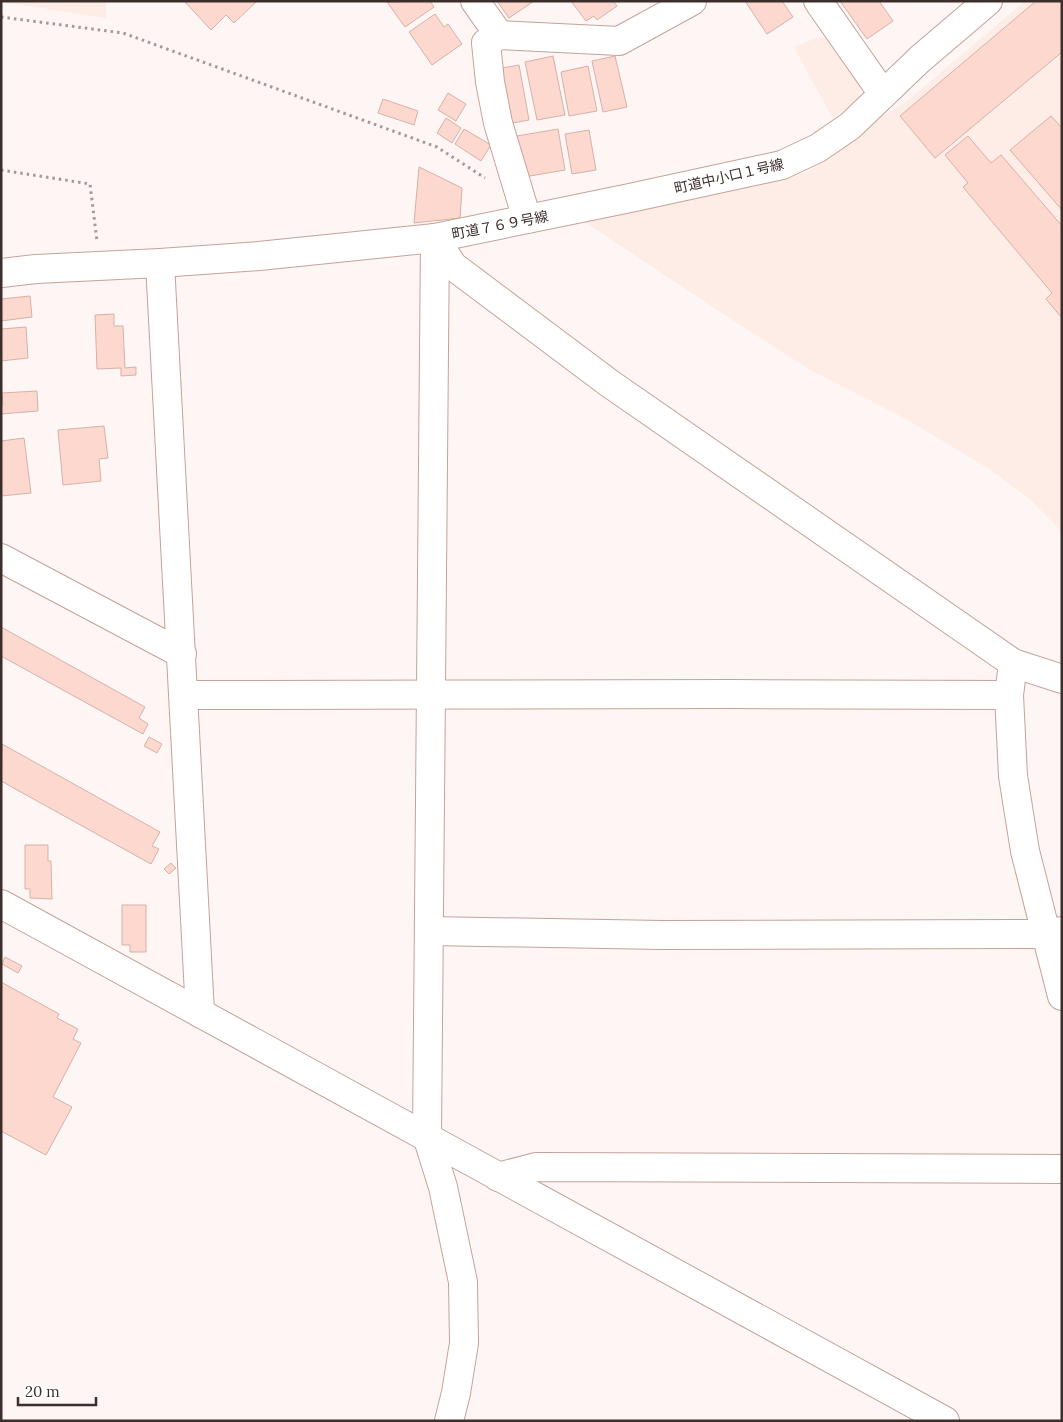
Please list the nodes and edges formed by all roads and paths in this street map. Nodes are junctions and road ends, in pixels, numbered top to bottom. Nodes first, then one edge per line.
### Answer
1 (475, 1) edge
2 (692, 1) edge
3 (818, 1) edge
4 (988, 1) edge
5 (655, 10) edge
6 (1, 17) edge
7 (499, 35) junction
8 (883, 94) junction
9 (1, 170) edge
10 (487, 179) dead end
11 (545, 216) junction
12 (435, 238) junction
13 (160, 263) junction
14 (101, 266) junction
15 (1, 273) edge
16 (1, 558) edge
17 (182, 654) junction
18 (1013, 663) junction
19 (1062, 679) edge
20 (432, 695) junction
21 (1009, 695) junction
22 (184, 696) junction
23 (1, 904) edge
24 (430, 931) junction
25 (1054, 933) edge
26 (1062, 996) edge
27 (200, 1012) junction
28 (427, 1136) junction
29 (1062, 1169) edge
30 (498, 1177) junction
31 (449, 1421) edge
32 (945, 1421) edge

1 - 7 street
2 - 5 street
3 - 8 street
4 - 8 street, 町道中小口１号線
5 - 7 street
6 - 10 path
7 - 11 street
8 - 11 street, 町道中小口１号線
9 - 14 path
11 - 12 street, 町道７６９号線
12 - 13 street, 町道７６９号線
12 - 18 street
12 - 20 street
13 - 14 street, 町道７６９号線
13 - 17 street
14 - 15 street, 町道７６９号線
16 - 17 street
17 - 22 street
18 - 19 street
18 - 21 street
20 - 21 street
20 - 22 street
20 - 24 street
21 - 25 street
22 - 27 street
23 - 27 street
24 - 25 street
24 - 28 street
25 - 26 street
27 - 28 street
28 - 30 street
28 - 31 street
29 - 30 street
30 - 32 street

